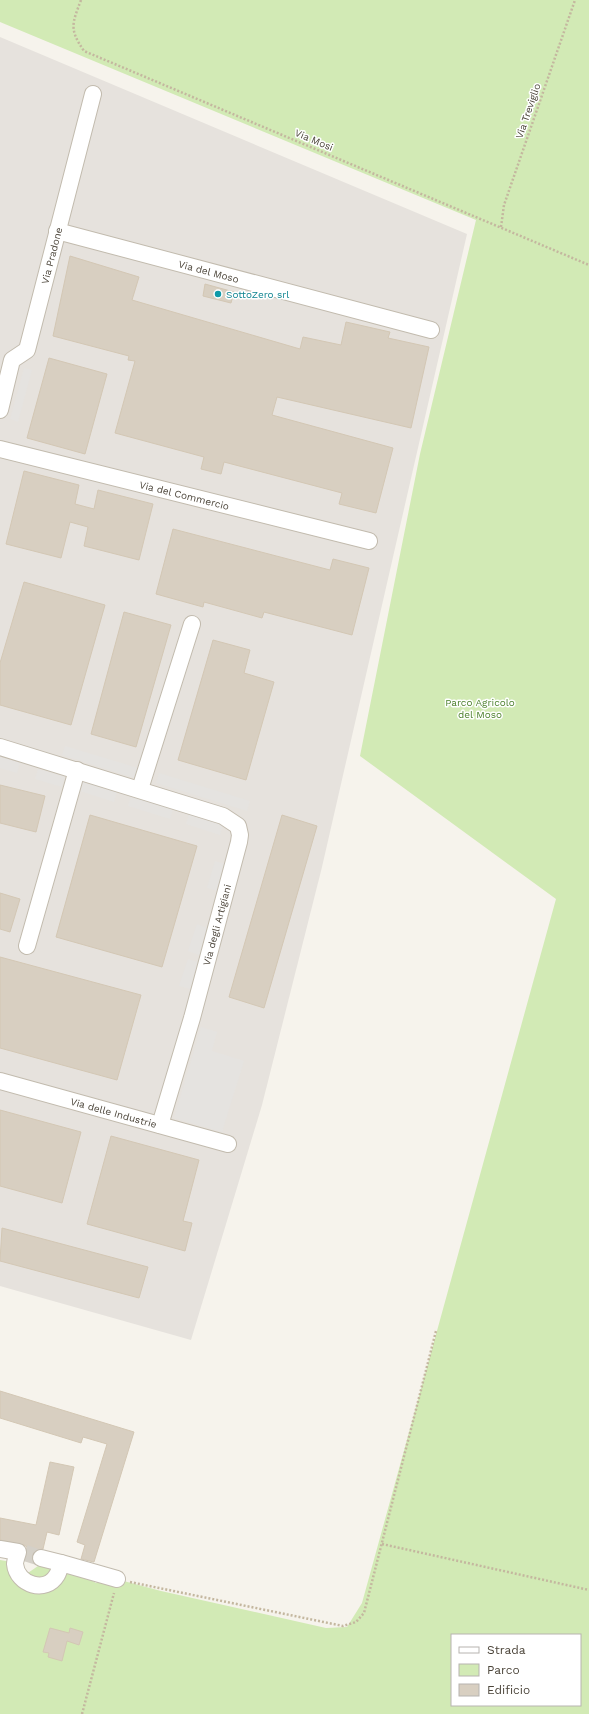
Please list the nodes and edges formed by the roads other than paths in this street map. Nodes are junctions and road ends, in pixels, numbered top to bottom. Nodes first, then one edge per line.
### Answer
1 (93, 94) dead end
2 (56, 231) junction
3 (430, 330) dead end
4 (0, 410) edge
5 (0, 448) edge
6 (369, 541) dead end
7 (192, 624) dead end
8 (0, 747) edge
9 (77, 770) junction
10 (140, 789) junction
11 (27, 946) dead end
12 (0, 1080) edge
13 (160, 1125) junction
14 (228, 1144) dead end
15 (0, 1549) edge
16 (41, 1558) tunnel mouth
17 (61, 1563) junction
18 (117, 1579) road end

1 - 2 street, Via Pradone
2 - 3 street, Via del Moso
2 - 4 street, Via Pradone
5 - 6 street, Via del Commercio
7 - 10 street
8 - 9 street, Via degli Artigiani
9 - 10 street, Via degli Artigiani
9 - 11 street
10 - 13 street, Via degli Artigiani
12 - 13 street, Via delle Industrie
13 - 14 street, Via delle Industrie
15 - 17 street
16 - 17 street
17 - 18 street

